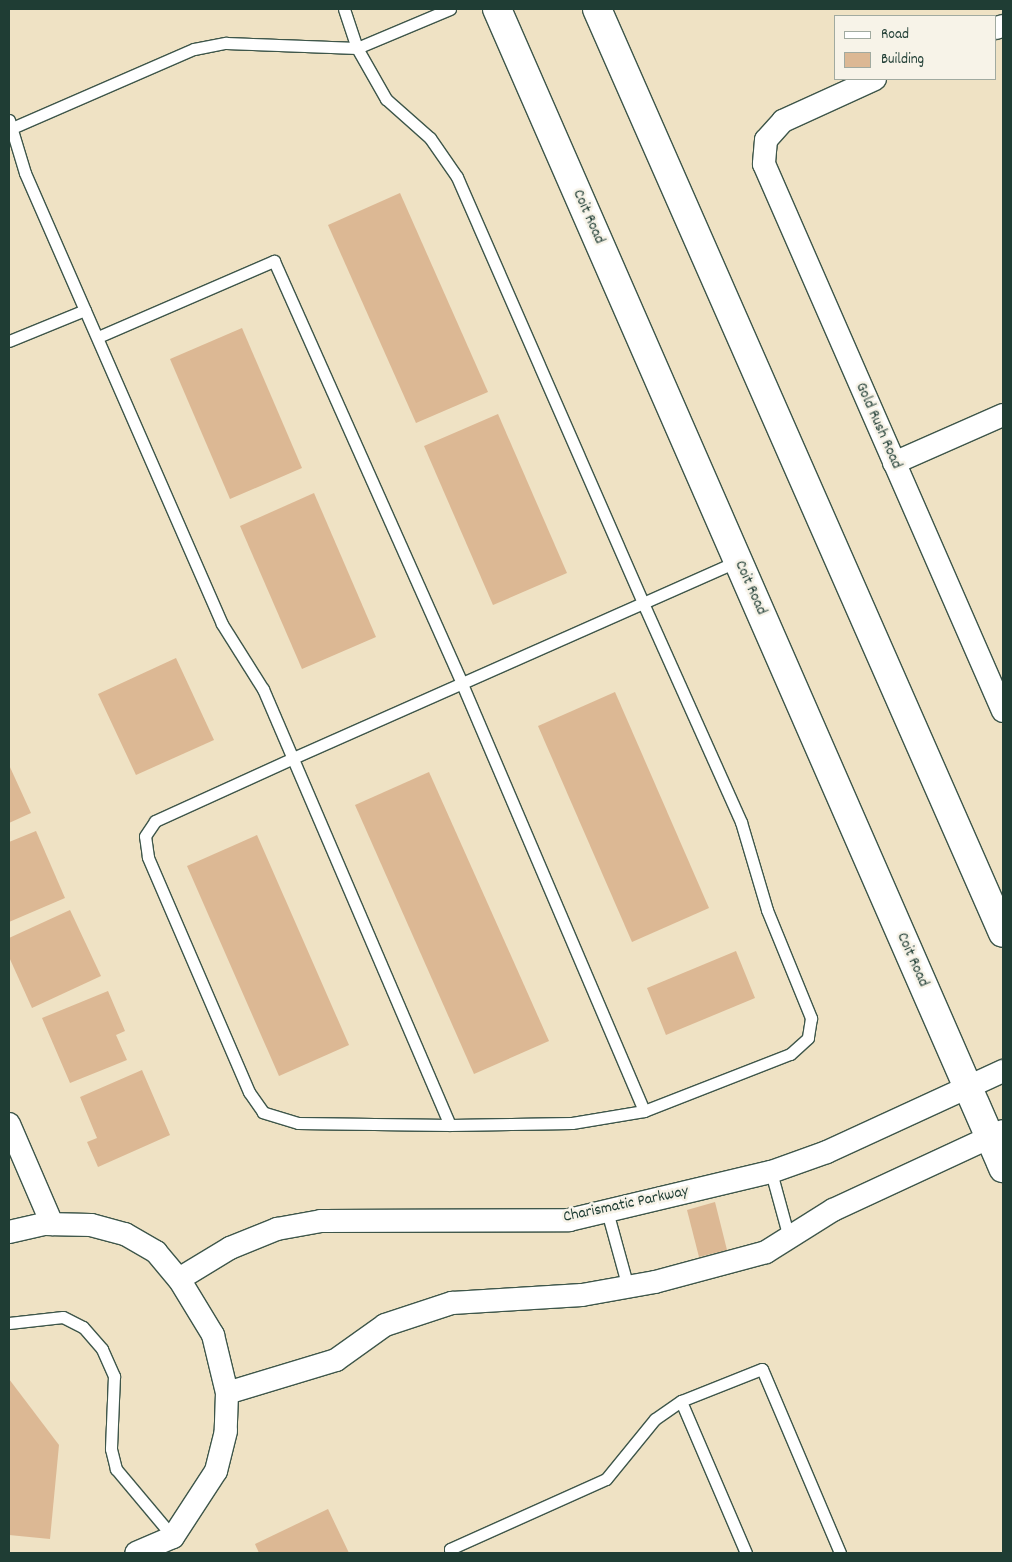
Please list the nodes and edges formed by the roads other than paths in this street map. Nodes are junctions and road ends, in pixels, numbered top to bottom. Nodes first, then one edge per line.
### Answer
1 (344, 9) edge
2 (450, 9) edge
3 (497, 9) edge
4 (597, 9) edge
5 (357, 48) junction
6 (873, 80) edge
7 (10, 124) edge
8 (85, 310) junction
9 (98, 337) junction
10 (9, 341) edge
11 (1003, 415) edge
12 (894, 462) junction
13 (738, 561) junction
14 (643, 603) junction
15 (462, 684) junction
16 (1003, 711) edge
17 (293, 758) junction
18 (1003, 933) edge
19 (1003, 1070) edge
20 (968, 1087) junction
21 (644, 1111) junction
22 (9, 1124) edge
23 (450, 1124) junction
24 (997, 1134) edge
25 (1003, 1168) edge
26 (771, 1172) junction
27 (608, 1211) junction
28 (52, 1224) junction
29 (9, 1232) edge
30 (789, 1238) junction
31 (179, 1279) junction
32 (628, 1287) junction
33 (9, 1323) edge
34 (227, 1393) junction
35 (681, 1401) junction
36 (176, 1545) edge
37 (136, 1553) edge
38 (451, 1553) edge
39 (746, 1553) edge
40 (840, 1553) edge

1 - 5 lane
2 - 5 lane
3 - 13 main road, Coit Road
4 - 18 main road
5 - 7 lane
5 - 14 lane
6 - 12 street, Gold Rush Road
7 - 8 lane
8 - 9 lane
8 - 10 lane
9 - 15 lane
9 - 17 lane
11 - 12 street
12 - 16 street, Gold Rush Road
13 - 14 lane
13 - 20 main road, Coit Road
14 - 15 lane
14 - 21 lane
15 - 17 lane
15 - 21 lane
17 - 23 lane
17 - 23 lane
19 - 20 street, Charismatic Parkway
20 - 24 main road, Coit Road
20 - 26 street, Charismatic Parkway
21 - 23 lane
22 - 28 street
24 - 25 main road, Coit Road
24 - 30 street
26 - 27 street, Charismatic Parkway
26 - 30 lane
27 - 31 street, Charismatic Parkway
27 - 32 lane
28 - 29 street
28 - 31 street
30 - 32 street
31 - 34 street
32 - 34 street
33 - 36 lane
34 - 36 street
35 - 38 lane
35 - 39 lane
35 - 40 lane
36 - 37 street

